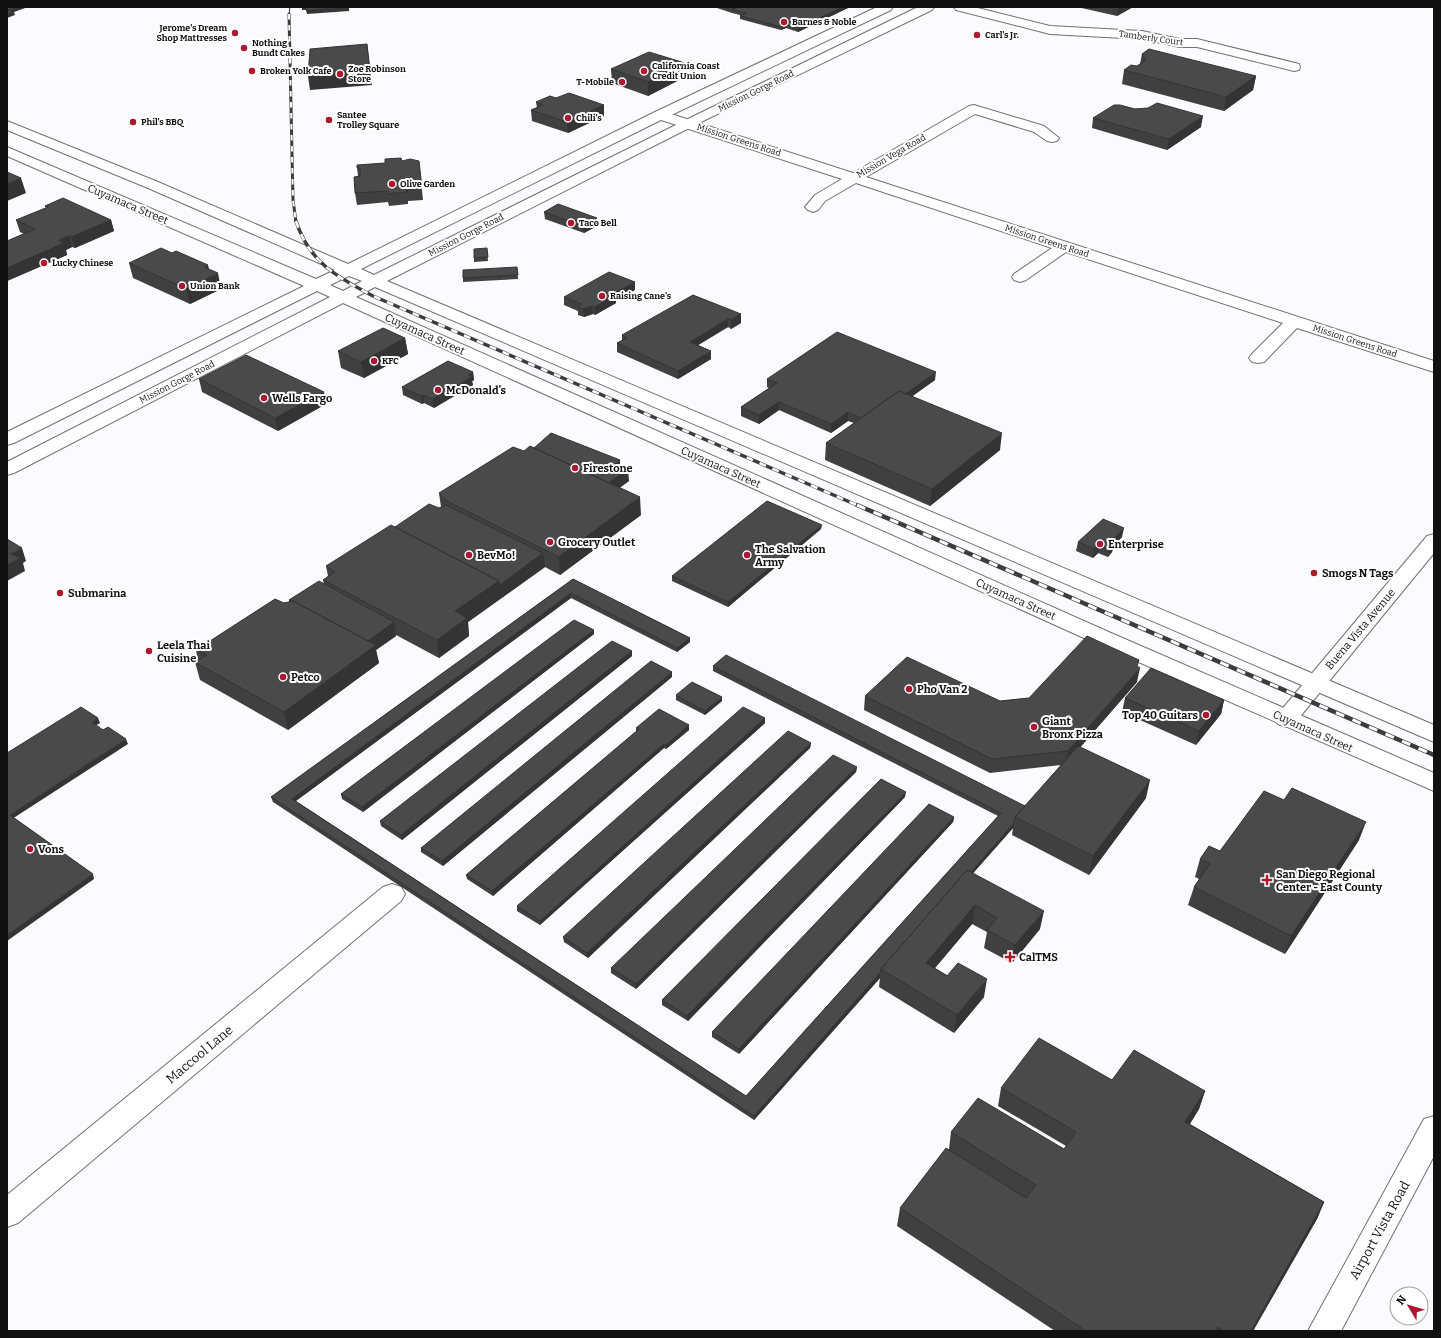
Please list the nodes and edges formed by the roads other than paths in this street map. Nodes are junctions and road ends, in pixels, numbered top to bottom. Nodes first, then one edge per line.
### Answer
1 (887, 7) edge
2 (928, 7) edge
3 (960, 7) edge
4 (1294, 67) dead end
5 (660, 115) junction
6 (688, 124) junction
7 (7, 125) edge
8 (1052, 138) dead end
9 (7, 151) edge
10 (854, 178) junction
11 (813, 207) dead end
12 (1064, 246) junction
13 (348, 269) junction
14 (1020, 277) dead end
15 (374, 281) junction
16 (316, 285) junction
17 (342, 297) junction
18 (1294, 322) junction
19 (1258, 358) dead end
20 (1434, 367) edge
21 (7, 439) edge
22 (7, 469) edge
23 (1434, 540) edge
24 (1314, 684) junction
25 (1286, 719) junction
26 (1434, 734) edge
27 (1434, 783) edge
28 (392, 894) dead end
29 (1434, 1128) edge
30 (7, 1213) edge
31 (1324, 1331) edge

1 - 5 main road, Mission Gorge Road
2 - 6 main road, Mission Gorge Road
3 - 4 main road, Tamberly Court
5 - 6 main road, Mission Greens Road
5 - 13 main road, Mission Gorge Road
6 - 10 main road, Mission Greens Road
6 - 15 main road, Mission Gorge Road
7 - 13 main road
8 - 10 main road, Mission Vega Road
9 - 16 main road, Cuyamaca Street
10 - 11 main road, Mission Vega Road
10 - 12 main road, Mission Greens Road
12 - 14 main road
12 - 18 main road, Mission Greens Road
13 - 15 main road
13 - 16 main road, Mission Gorge Road
15 - 17 main road, Mission Gorge Road
15 - 24 main road
16 - 17 main road, Cuyamaca Street
16 - 21 main road, Mission Gorge Road
17 - 22 main road, Mission Gorge Road
17 - 25 main road, Cuyamaca Street
18 - 19 main road
18 - 20 main road, Mission Greens Road
23 - 24 main road, Buena Vista Avenue
24 - 25 main road, Buena Vista Avenue
24 - 26 main road
25 - 27 main road, Cuyamaca Street
28 - 30 main road, Maccool Lane
29 - 31 main road, Airport Vista Road

